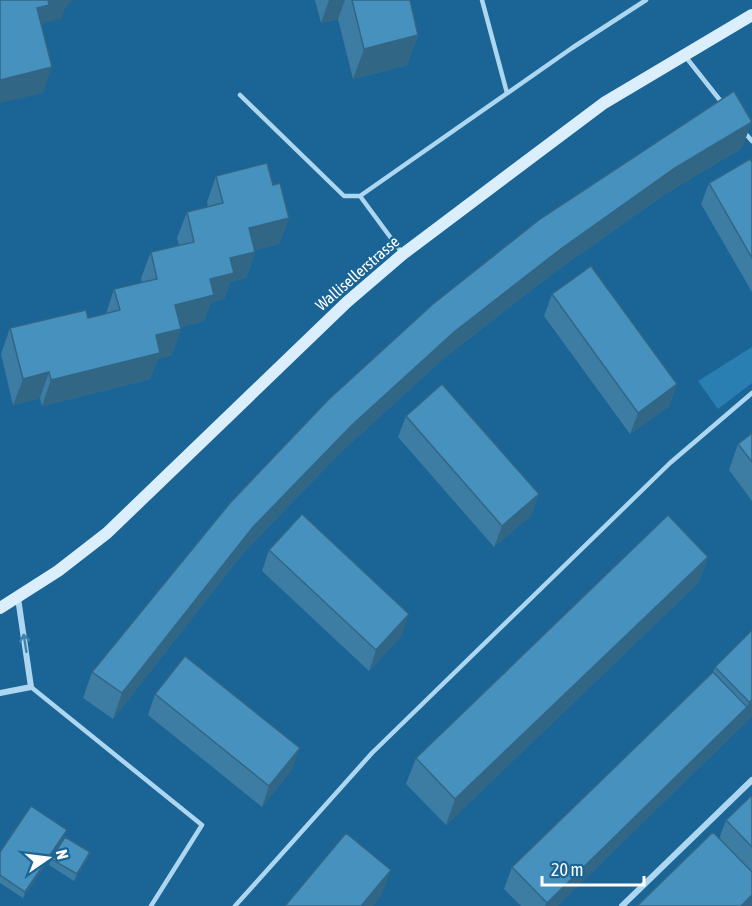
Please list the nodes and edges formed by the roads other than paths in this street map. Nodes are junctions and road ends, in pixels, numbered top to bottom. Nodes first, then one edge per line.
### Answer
1 (482, 0) edge
2 (646, 0) edge
3 (752, 15) edge
4 (684, 54) junction
5 (507, 93) junction
6 (240, 95) dead end
7 (730, 113) edge
8 (737, 123) edge
9 (752, 141) edge
10 (360, 196) junction
11 (403, 254) junction
12 (752, 393) edge
13 (18, 598) junction
14 (0, 608) edge
15 (31, 687) junction
16 (0, 693) edge
17 (752, 780) edge
18 (151, 906) edge
19 (235, 906) edge
20 (622, 906) edge

1 - 5 lane
2 - 5 lane
3 - 4 main road, Wallisellerstrasse
4 - 7 lane
4 - 11 main road, Wallisellerstrasse
5 - 10 lane
6 - 10 lane
8 - 9 lane
10 - 11 lane
11 - 13 main road, Wallisellerstrasse
12 - 19 lane
13 - 14 main road, Wallisellerstrasse
15 -> 13 street
15 - 16 street
15 - 18 lane
17 - 20 street

